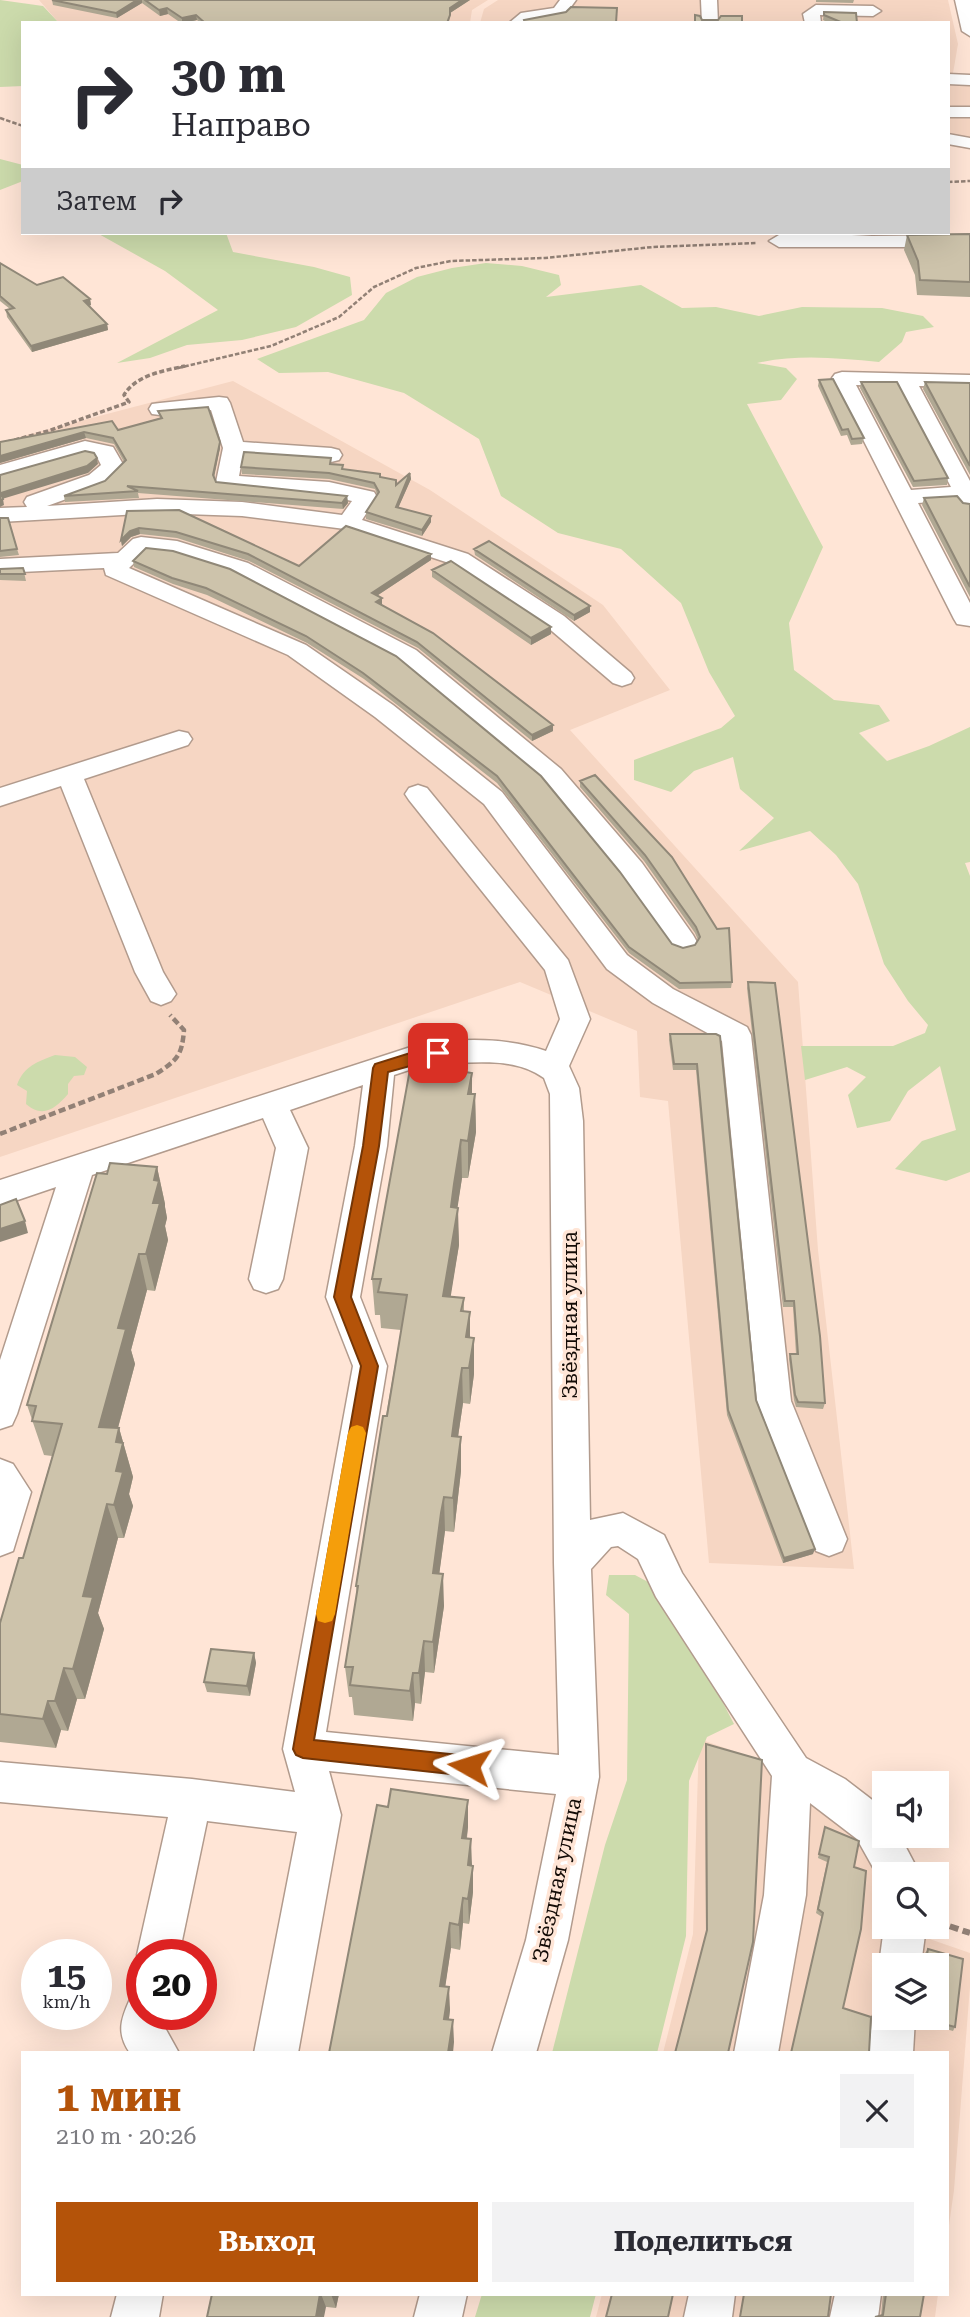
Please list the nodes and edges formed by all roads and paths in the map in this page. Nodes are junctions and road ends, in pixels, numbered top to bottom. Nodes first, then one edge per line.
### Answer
1 (568, 0) edge
2 (709, 0) edge
3 (963, 0) edge
4 (872, 5) edge
5 (808, 7) edge
6 (520, 21) edge
7 (710, 21) edge
8 (882, 21) edge
9 (970, 31) edge
10 (950, 79) edge
11 (970, 80) edge
12 (970, 111) edge
13 (950, 112) edge
14 (0, 118) edge
15 (21, 124) edge
16 (950, 141) edge
17 (970, 143) edge
18 (970, 181) edge
19 (950, 182) edge
20 (779, 241) joint
21 (970, 241) edge
22 (905, 379) junction
23 (969, 382) edge
24 (160, 409) edge
25 (0, 444) edge
26 (234, 448) junction
27 (331, 455) edge
28 (0, 472) edge
29 (968, 495) edge
30 (905, 497) junction
31 (0, 515) edge
32 (348, 523) junction
33 (124, 560) junction
34 (0, 566) edge
35 (970, 619) edge
36 (622, 678) dead end
37 (178, 738) dead end
38 (69, 774) junction
39 (418, 794) dead end
40 (0, 797) edge
41 (683, 942) dead end
42 (161, 994) joint
43 (380, 1068) junction
44 (553, 1068) junction
45 (272, 1104) junction
46 (0, 1134) edge
47 (79, 1166) junction
48 (0, 1193) edge
49 (266, 1279) dead end
50 (0, 1413) edge
51 (0, 1475) edge
52 (0, 1539) edge
53 (829, 1539) dead end
54 (572, 1563) junction
55 (303, 1749) junction
56 (792, 1772) junction
57 (579, 1777) junction
58 (0, 1782) edge
59 (192, 1799) junction
60 (321, 1815) junction
61 (892, 1862) edge
62 (949, 1926) edge
63 (970, 1933) edge
64 (161, 1939) edge
65 (141, 2030) edge
66 (893, 2030) edge
67 (156, 2051) edge
68 (276, 2051) edge
69 (515, 2051) edge
70 (756, 2051) edge
71 (891, 2051) edge
72 (140, 2296) edge
73 (443, 2296) edge
74 (712, 2296) edge
75 (858, 2296) edge
76 (135, 2317) edge
77 (438, 2317) edge
78 (708, 2317) edge
79 (854, 2317) edge

1 - 6 street
2 - 7 street
3 - 9 street
4 - 5 street
4 - 8 street
10 - 11 street
12 - 13 street
14 - 15 path
16 - 17 street
18 - 19 path
20 - 21 street
20 - 25 path
22 - 23 street
22 - 29 street
22 - 30 street
24 - 26 street
26 - 27 street
26 - 32 street
28 - 31 street
29 - 30 street
30 - 35 street
31 - 32 street
32 - 36 street
33 - 34 street
33 - 41 street
33 - 53 street
37 - 38 street
38 - 40 street
38 - 42 street
39 - 44 street
42 - 46 path
43 - 44 street
43 - 45 street
43 - 55 street
44 - 54 street, Звёздная улица
45 - 47 street
45 - 49 street
47 - 48 street
47 - 50 street
51 - 52 street
54 - 56 street
54 - 57 street, Звёздная улица
55 - 57 street
55 - 60 street
56 - 61 street
56 - 70 street
57 - 69 street, Звёздная улица
58 - 59 street
59 - 60 street
59 - 64 street
60 - 68 street
62 - 63 path
65 - 67 street
66 - 71 street
72 - 76 street
73 - 77 street
74 - 78 street
75 - 79 street

